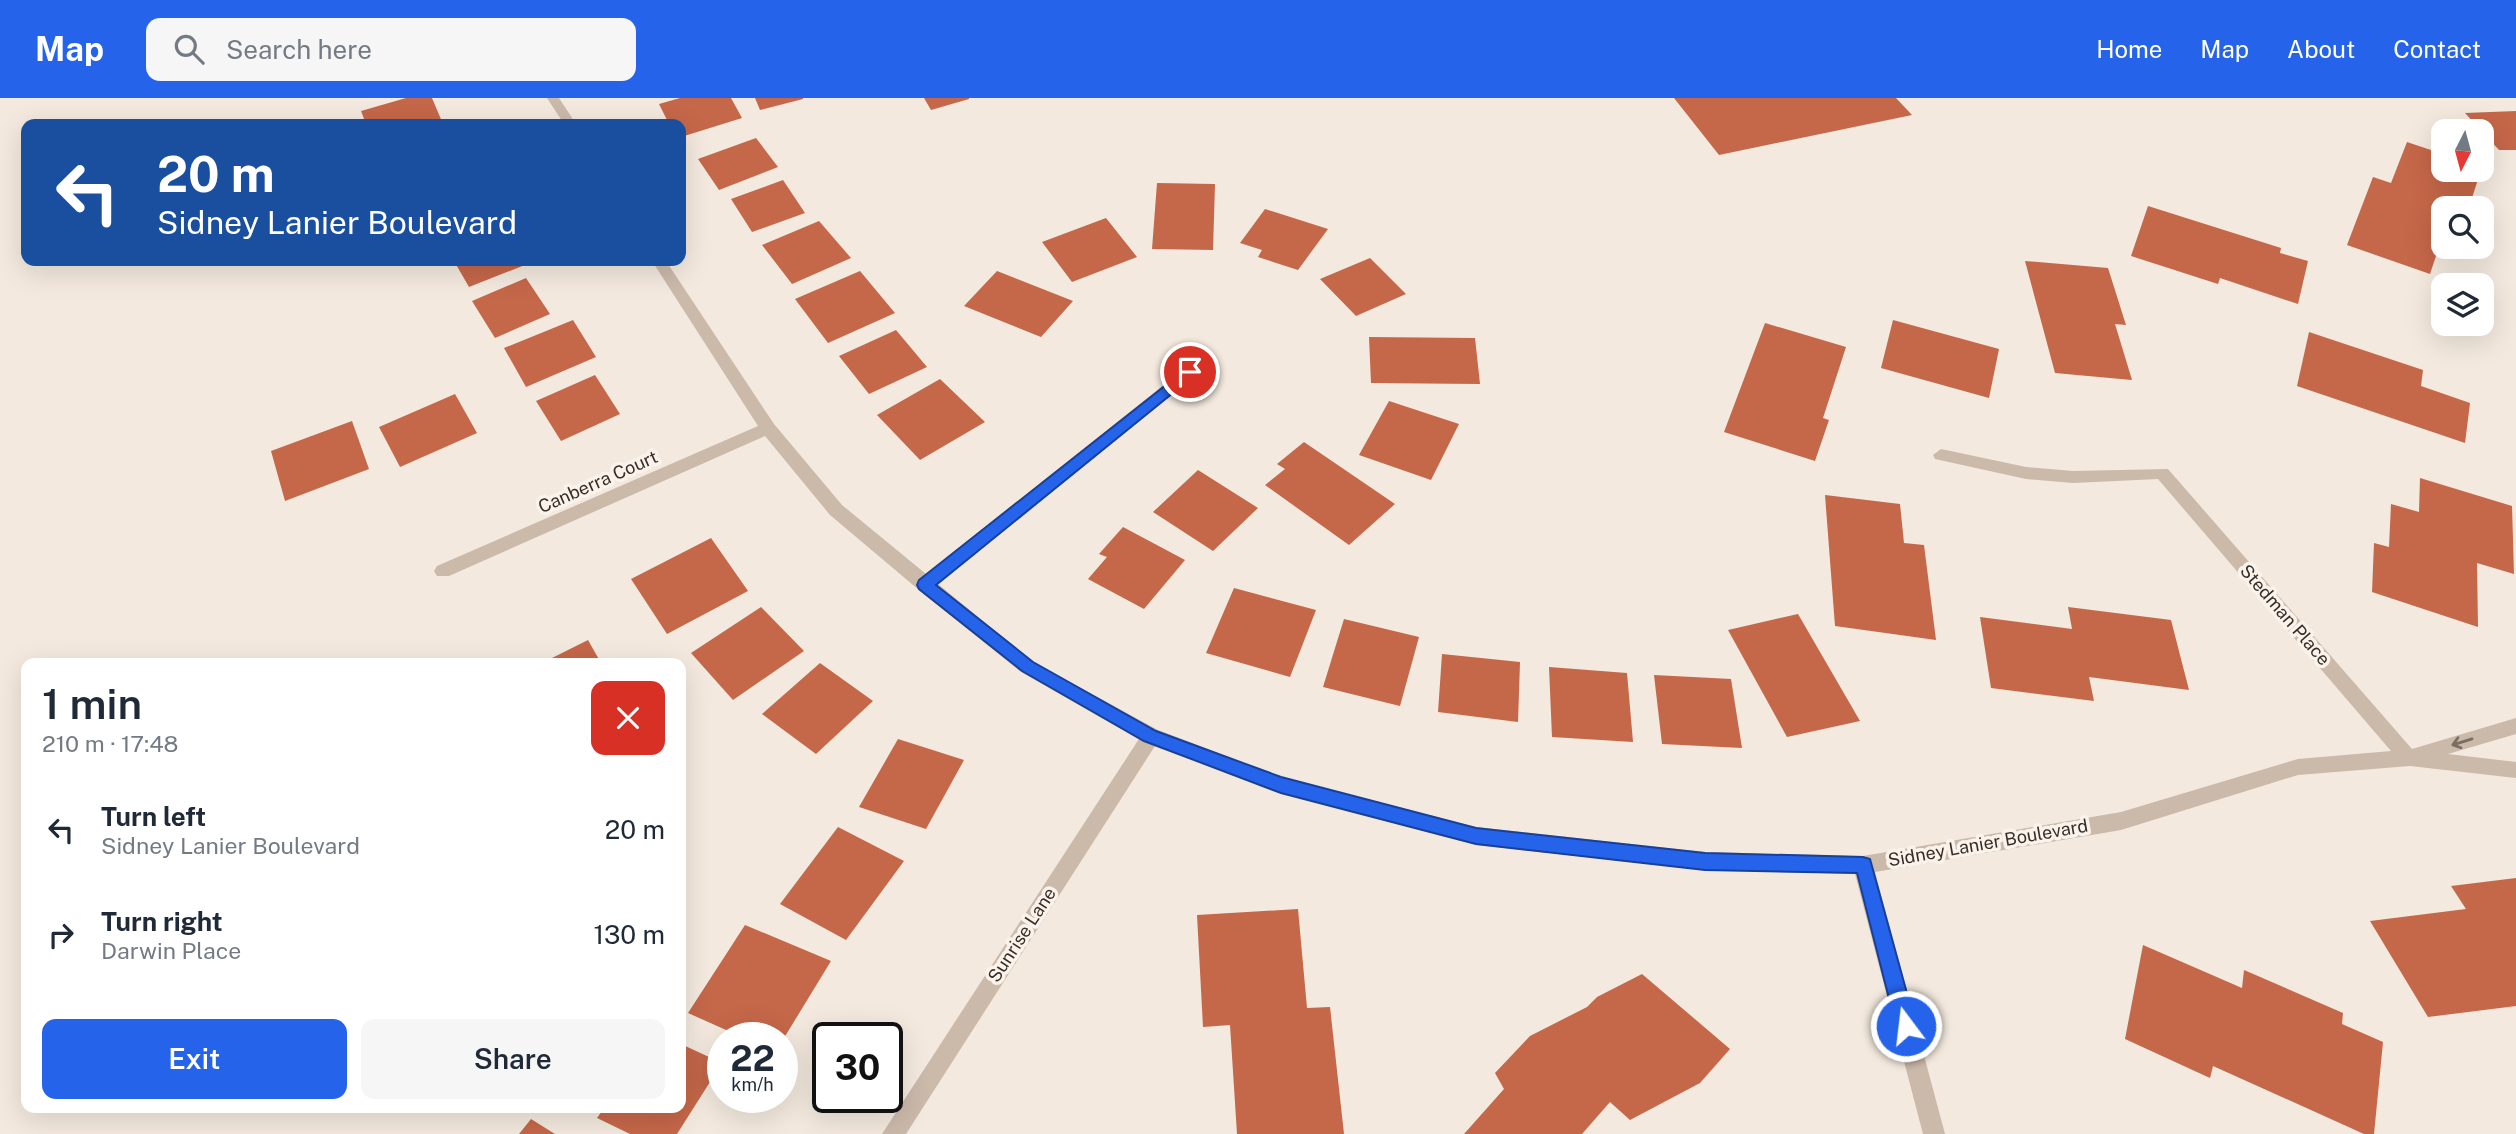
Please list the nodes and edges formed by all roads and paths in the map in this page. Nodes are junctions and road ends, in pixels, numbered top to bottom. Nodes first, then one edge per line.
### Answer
1 (553, 98) edge
2 (567, 119) edge
3 (662, 266) edge
4 (1190, 372) dead end
5 (768, 428) junction
6 (1941, 455) dead end
7 (443, 571) dead end
8 (925, 585) junction
9 (2516, 726) edge
10 (1150, 736) junction
11 (2408, 758) junction
12 (2516, 770) edge
13 (1863, 865) junction
14 (893, 1134) edge
15 (1934, 1134) edge

1 - 2 street
3 - 5 street, Sidney Lanier Boulevard
4 - 8 street
5 - 7 street, Canberra Court
5 - 8 street, Sidney Lanier Boulevard
6 - 11 street, Stedman Place
8 - 10 street, Sidney Lanier Boulevard
9 -> 11 street, Sidney Lanier Boulevard
10 - 13 street, Sidney Lanier Boulevard
10 - 14 street, Sunrise Lane
11 - 12 street
11 - 13 street, Sidney Lanier Boulevard
13 - 15 street

